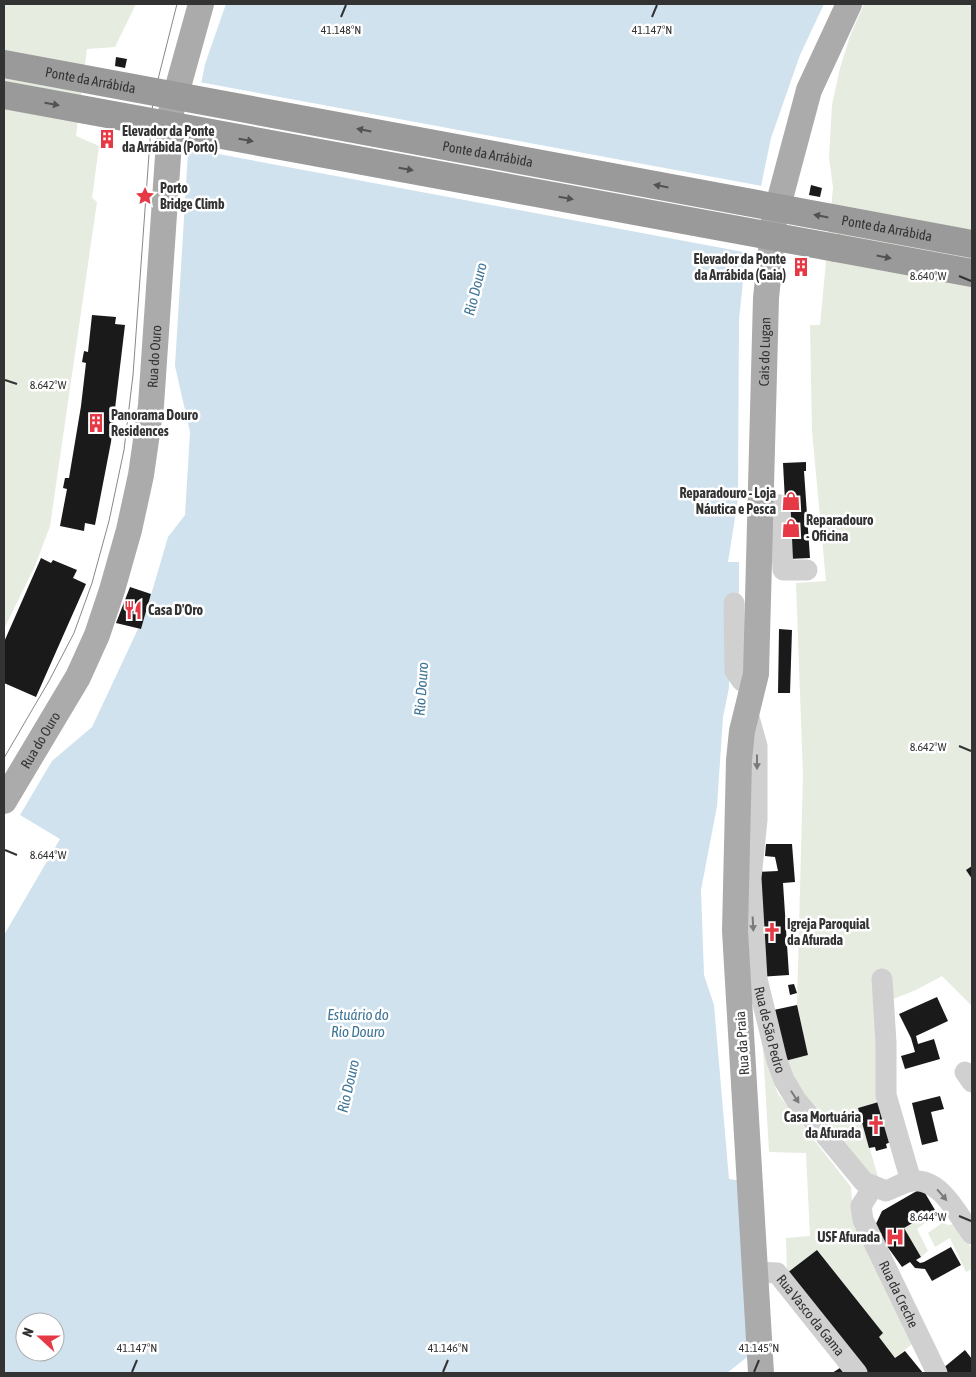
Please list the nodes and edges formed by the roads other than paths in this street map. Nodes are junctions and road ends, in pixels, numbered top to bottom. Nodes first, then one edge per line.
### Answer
1 (201, 4) edge
2 (849, 4) edge
3 (4, 64) edge
4 (4, 95) edge
5 (972, 244) edge
6 (972, 274) edge
7 (759, 503) junction
8 (807, 570) dead end
9 (734, 603) dead end
10 (754, 684) junction
11 (748, 714) junction
12 (4, 801) edge
13 (882, 980) dead end
14 (911, 1181) junction
15 (874, 1188) junction
16 (972, 1234) edge
17 (756, 1272) junction
18 (761, 1373) edge
19 (857, 1373) edge
20 (937, 1373) edge

1 - 12 main road, Rua do Ouro
2 - 7 main road, Cais do Lugan
5 -> 3 highway, Ponte da Arrábida, bridge
4 -> 6 highway, Ponte da Arrábida, bridge
7 - 8 street
7 - 10 main road, Cais do Lugan
9 - 10 street
10 - 11 main road, Cais do Lugan
11 -> 15 street, Rua de São Pedro
11 - 17 main road, Rua da Praia
13 - 14 street
14 - 15 street
14 -> 16 street
15 - 20 street, Rua da Creche
17 - 18 main road, Rua da Praia
17 - 19 street, Rua Vasco da Gama

